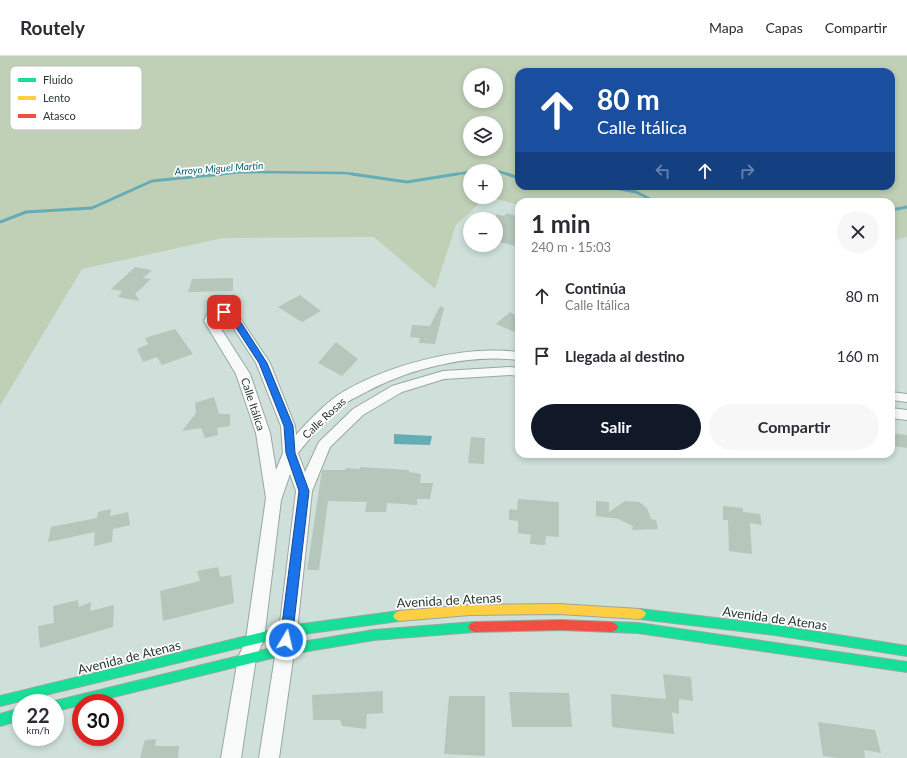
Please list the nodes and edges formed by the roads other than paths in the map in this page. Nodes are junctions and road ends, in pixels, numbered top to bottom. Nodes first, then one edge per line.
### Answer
1 (515, 356) edge
2 (515, 372) edge
3 (895, 396) edge
4 (907, 398) edge
5 (895, 414) edge
6 (907, 415) edge
7 (288, 426) junction
8 (308, 430) junction
9 (290, 453) junction
10 (304, 491) junction
11 (273, 500) junction
12 (288, 631) junction
13 (255, 639) junction
14 (284, 650) junction
15 (907, 651) edge
16 (247, 658) junction
17 (907, 667) edge
18 (0, 701) edge
19 (64, 704) edge
20 (12, 717) edge
21 (0, 720) edge
22 (231, 758) edge
23 (270, 758) edge

1 - 8 street, Calle Rosas
2 - 10 street, Calle Rosas
3 - 4 street
5 - 6 street
7 - 8 street
7 - 9 street, Calle Itálica
7 - 11 street, Calle Itálica
8 - 9 street, Calle Rosas
9 - 10 street, Calle Itálica
9 - 11 street, Calle Rosas
10 - 12 street, Calle Rosas
11 - 13 street, Calle Rosas
12 - 13 main road, Avenida de Atenas
12 - 14 street, Calle Rosas
12 - 15 main road, Avenida de Atenas
13 - 16 street, Calle Rosas
13 - 18 main road, Avenida de Atenas
14 - 16 main road
14 - 17 main road
14 - 23 street, Calle Rosas
16 - 19 main road
16 - 22 street, Calle Rosas
20 - 21 main road

